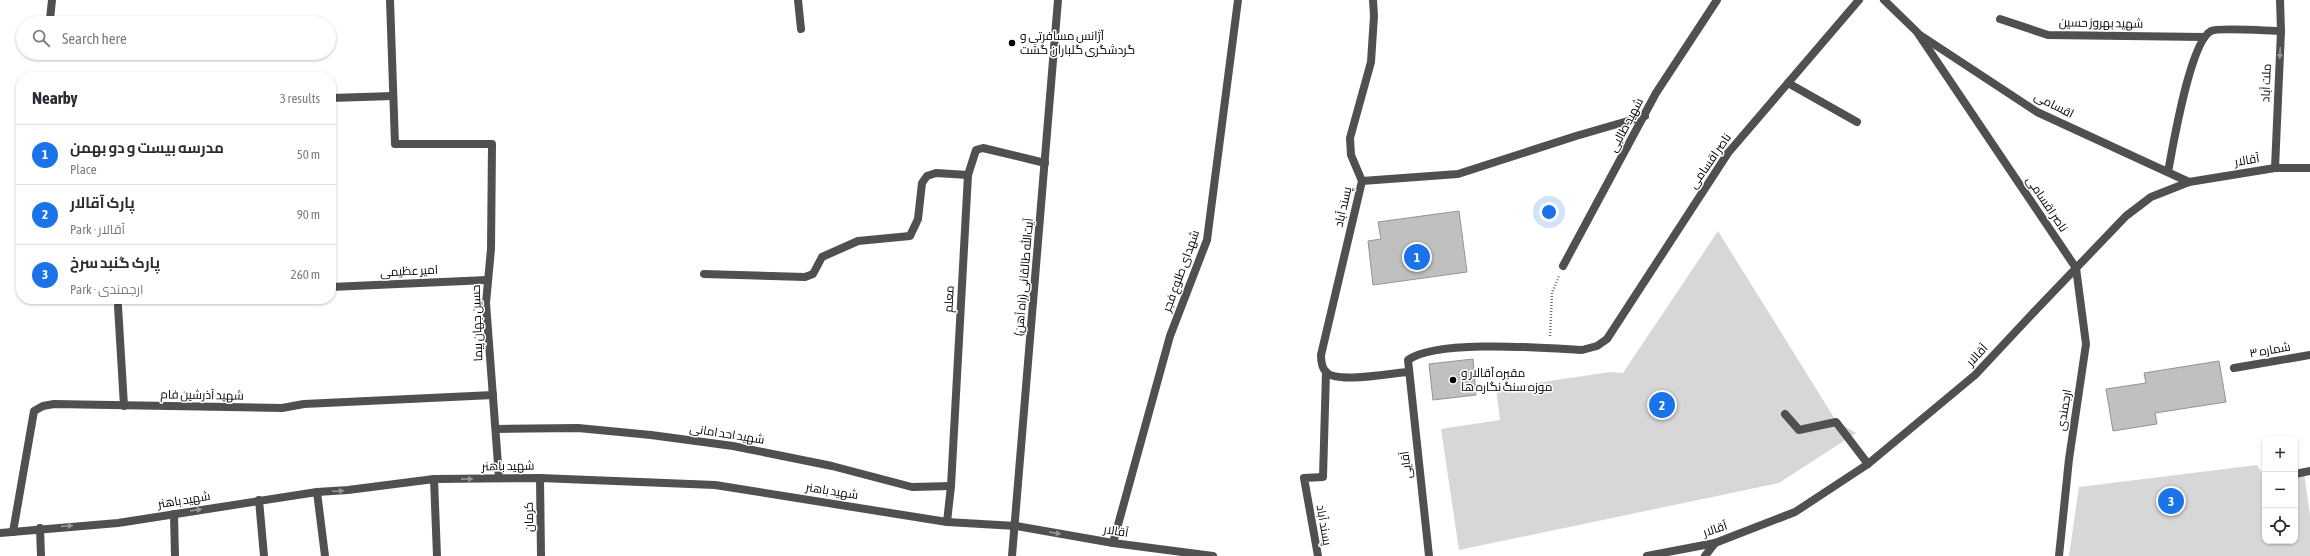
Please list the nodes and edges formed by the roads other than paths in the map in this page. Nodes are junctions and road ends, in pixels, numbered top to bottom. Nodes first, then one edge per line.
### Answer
1 (52, 0) edge
2 (390, 0) edge
3 (798, 0) edge
4 (1058, 0) edge
5 (1238, 0) edge
6 (1373, 0) edge
7 (1717, 0) edge
8 (1859, 0) edge
9 (1884, 0) edge
10 (2280, 0) edge
11 (50, 16) edge
12 (2000, 19) dead end
13 (801, 30) dead end
14 (2281, 31) junction
15 (1917, 32) junction
16 (2204, 37) junction
17 (1788, 83) junction
18 (393, 96) junction
19 (336, 98) edge
20 (1645, 116) junction
21 (1857, 122) dead end
22 (1045, 164) junction
23 (2275, 168) junction
24 (2310, 168) edge
25 (2168, 172) junction
26 (968, 175) junction
27 (1362, 181) junction
28 (2189, 182) junction
29 (1563, 266) road end
30 (2076, 268) junction
31 (704, 274) dead end
32 (487, 280) junction
33 (336, 287) edge
34 (118, 306) dead end
35 (2310, 355) edge
36 (2234, 368) dead end
37 (1326, 372) junction
38 (1408, 372) junction
39 (493, 395) junction
40 (124, 406) junction
41 (1785, 414) dead end
42 (496, 429) junction
43 (1868, 464) junction
44 (2310, 471) edge
45 (2298, 473) edge
46 (499, 478) junction
47 (540, 478) junction
48 (434, 479) junction
49 (951, 486) junction
50 (317, 492) junction
51 (259, 500) junction
52 (174, 514) junction
53 (947, 522) junction
54 (1016, 526) junction
55 (40, 528) junction
56 (13, 532) junction
57 (0, 533) edge
58 (1113, 543) junction
59 (1715, 543) junction
60 (41, 556) edge
61 (176, 556) edge
62 (264, 556) edge
63 (325, 556) edge
64 (437, 556) edge
65 (541, 556) edge
66 (1012, 556) edge
67 (1212, 556) edge
68 (1318, 556) edge
69 (1429, 556) edge
70 (1648, 556) edge
71 (1705, 556) edge
72 (2059, 556) edge

1 - 11 street
2 - 18 street
3 - 13 street
4 - 22 street, (راه آهن) آیت‌الله طالقانی
5 - 58 street, شهدای طلوع فجر
6 - 27 street, پسند آباد
7 - 20 street, شهید طالبی
8 - 17 street, ناصر اقسامی
9 - 15 street, ناصر اقسامی
10 - 14 street, ملت آباد
12 - 16 street, شهید بهروز حسین
14 - 16 street
14 -> 23 street, ملت آباد
15 - 25 street, اقسامی
15 - 30 street, ناصر اقسامی
16 - 25 street
17 - 21 street
17 - 38 street, ناصر اقسامی
18 - 19 street
18 - 32 street, حسین جهان پیما
20 - 27 street
20 - 29 street, شهید طالبی
22 - 26 street, معلم
22 - 54 street, (راه آهن) آیت‌الله طالقانی
23 - 24 street, آقالار
23 - 28 street, آقالار
25 - 28 street, اقسامی
26 - 31 street
26 - 49 street, معلم
27 - 37 street, پسند آباد
28 - 30 street, آقالار
30 - 43 street, آقالار
30 - 72 street, ارجمندی
32 - 33 street, امیر عظیمی
32 - 39 street, حسین جهان پیما
34 - 40 street
35 - 36 street, شماره ۳
37 - 38 street
37 - 68 street, پسند آباد
38 - 69 street, آقایی
39 - 40 street, شهید آذرشین فام
39 - 42 street, حسین جهان پیما
40 - 56 street, شهید آذرشین فام
41 - 43 street
42 - 46 street, حسین جهان پیما
42 - 49 street, شهید احد امانی
43 - 59 street, آقالار
44 - 45 street
46 - 47 street, شهید باهنر
48 -> 46 street, شهید باهنر
47 - 53 street, شهید باهنر
47 - 65 street, کرمان
50 -> 48 street, شهید باهنر
48 - 64 street
49 - 53 street, معلم
50 - 51 street, شهید باهنر
50 - 63 street
52 -> 51 street, شهید باهنر
51 - 62 street
55 -> 52 street, شهید باهنر
52 - 61 street
53 - 54 street, شهید باهنر
54 -> 58 street, آقالار
54 - 66 street, (راه آهن) آیت‌الله طالقانی
55 - 56 street, شهید باهنر
55 - 60 street
56 - 57 street, شهید باهنر
58 - 67 street, آقالار
59 - 70 street, آقالار
59 - 71 street

